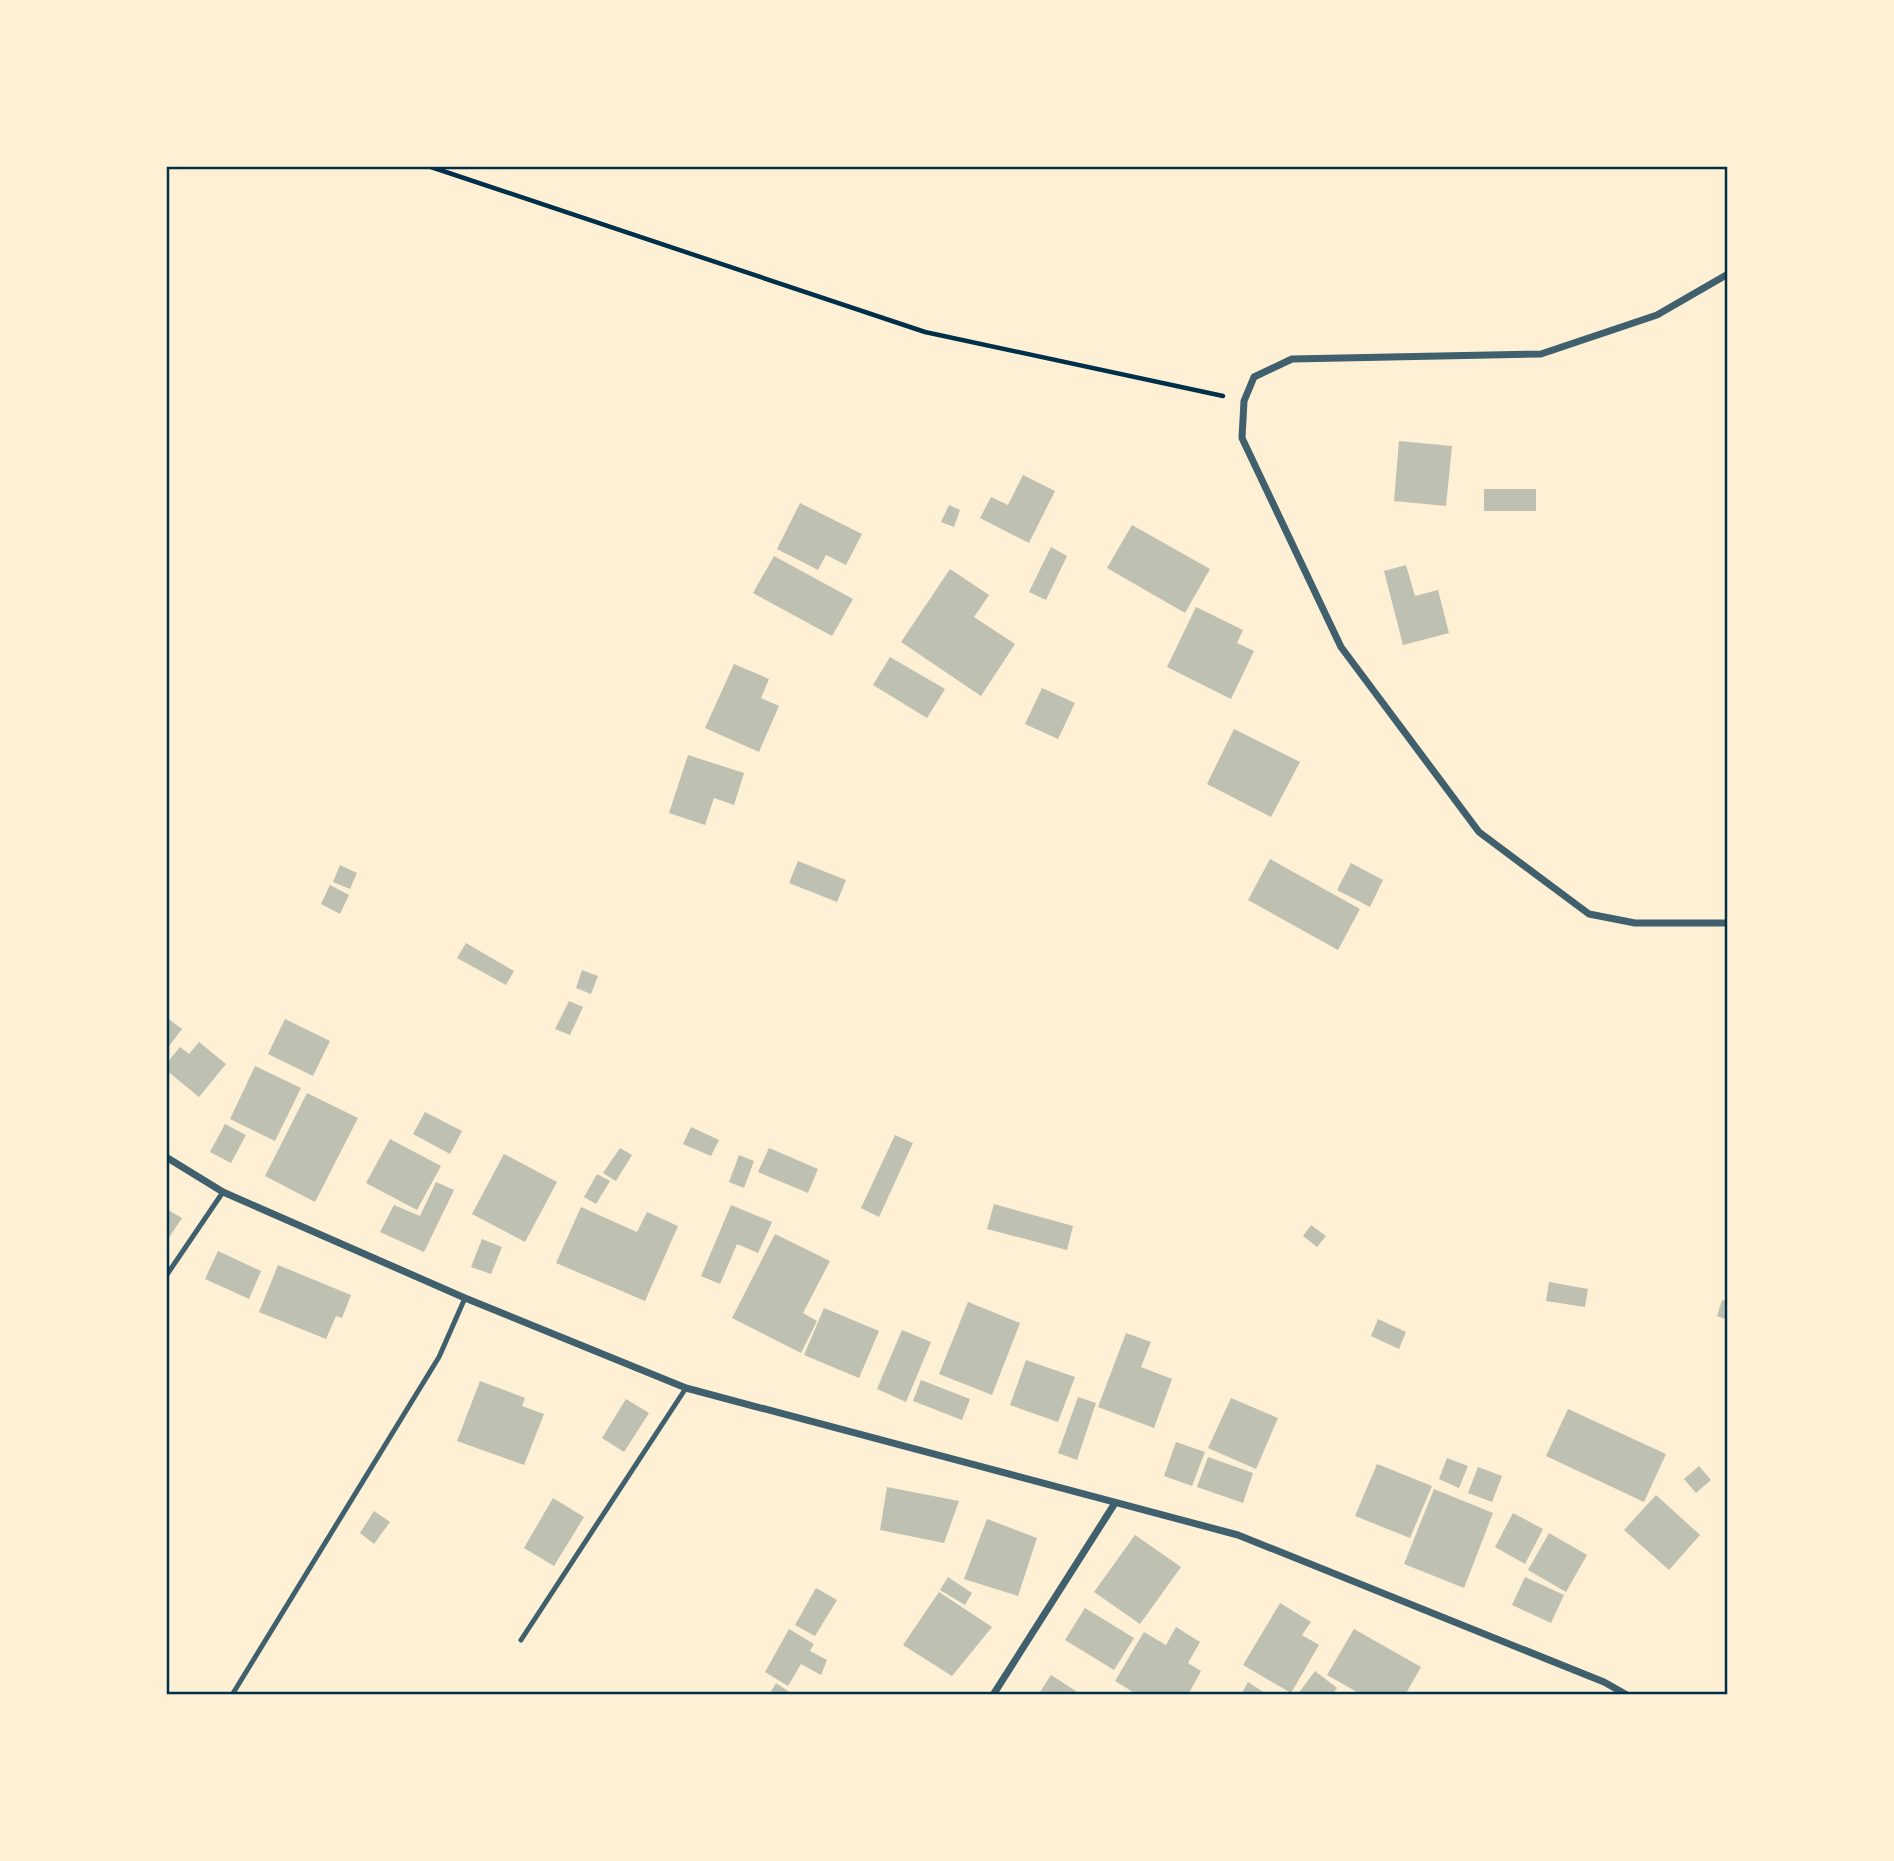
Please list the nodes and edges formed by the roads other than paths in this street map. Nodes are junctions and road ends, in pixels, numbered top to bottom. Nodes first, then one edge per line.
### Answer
1 (1728, 274) edge
2 (1728, 923) edge
3 (166, 1157) edge
4 (223, 1192) junction
5 (166, 1276) edge
6 (465, 1298) junction
7 (686, 1388) junction
8 (1115, 1503) junction
9 (521, 1640) dead end
10 (232, 1695) edge
11 (993, 1695) edge
12 (1628, 1695) edge

1 - 2 street
3 - 4 street
4 - 5 lane
4 - 6 street
6 - 7 street
6 - 10 lane
7 - 8 street
7 - 9 lane
8 - 11 street
8 - 12 street

